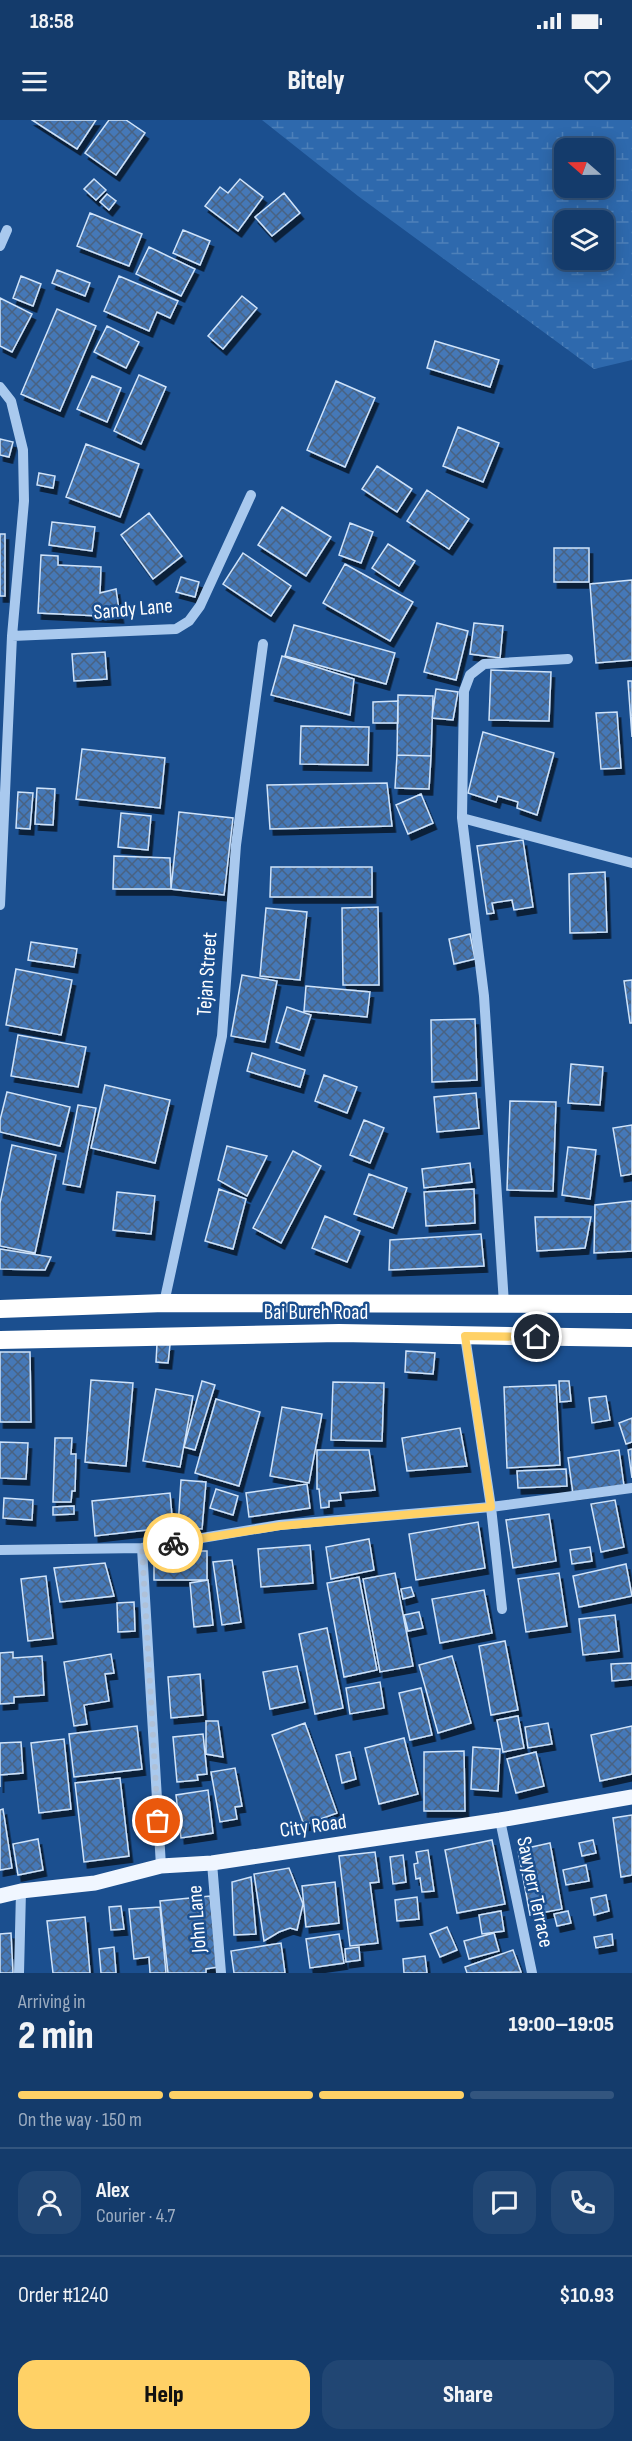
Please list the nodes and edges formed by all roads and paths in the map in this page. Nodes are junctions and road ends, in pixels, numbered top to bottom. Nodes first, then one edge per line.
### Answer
1 (7, 230) dead end
2 (0, 246) edge
3 (0, 387) edge
4 (251, 495) dead end
5 (12, 636) junction
6 (263, 644) dead end
7 (568, 659) dead end
8 (462, 818) junction
9 (632, 863) edge
10 (0, 905) edge
11 (164, 1303) junction
12 (504, 1304) junction
13 (632, 1304) edge
14 (0, 1309) edge
15 (465, 1336) junction
16 (632, 1338) edge
17 (0, 1340) edge
18 (632, 1488) edge
19 (491, 1507) junction
20 (142, 1548) junction
21 (0, 1550) edge
22 (502, 1609) dead end
23 (632, 1797) edge
24 (500, 1820) junction
25 (212, 1863) junction
26 (161, 1866) junction
27 (21, 1891) junction
28 (0, 1896) edge
29 (19, 1973) edge
30 (221, 1973) edge
31 (532, 1973) edge

1 - 2 street
3 - 5 street
4 - 5 street, Sandy Lane
5 - 10 street
6 - 11 street, Tejan Street
7 - 8 street
8 - 9 street
8 - 12 street
11 - 12 highway, Bai Bureh Road
11 - 14 highway, Bai Bureh Road
12 - 13 highway, Bai Bureh Road
15 - 16 highway, Bai Bureh Road
15 - 17 highway, Bai Bureh Road
15 - 19 street
18 - 19 street
19 - 20 street
19 - 22 street
20 - 21 street
20 - 26 street
23 - 24 main road, City Road
24 - 25 main road, City Road
24 - 31 street, Sawyerr Terrace
25 - 26 main road, City Road
25 - 30 street, John Lane
26 - 27 main road, City Road
27 - 28 main road, City Road
27 - 29 street

